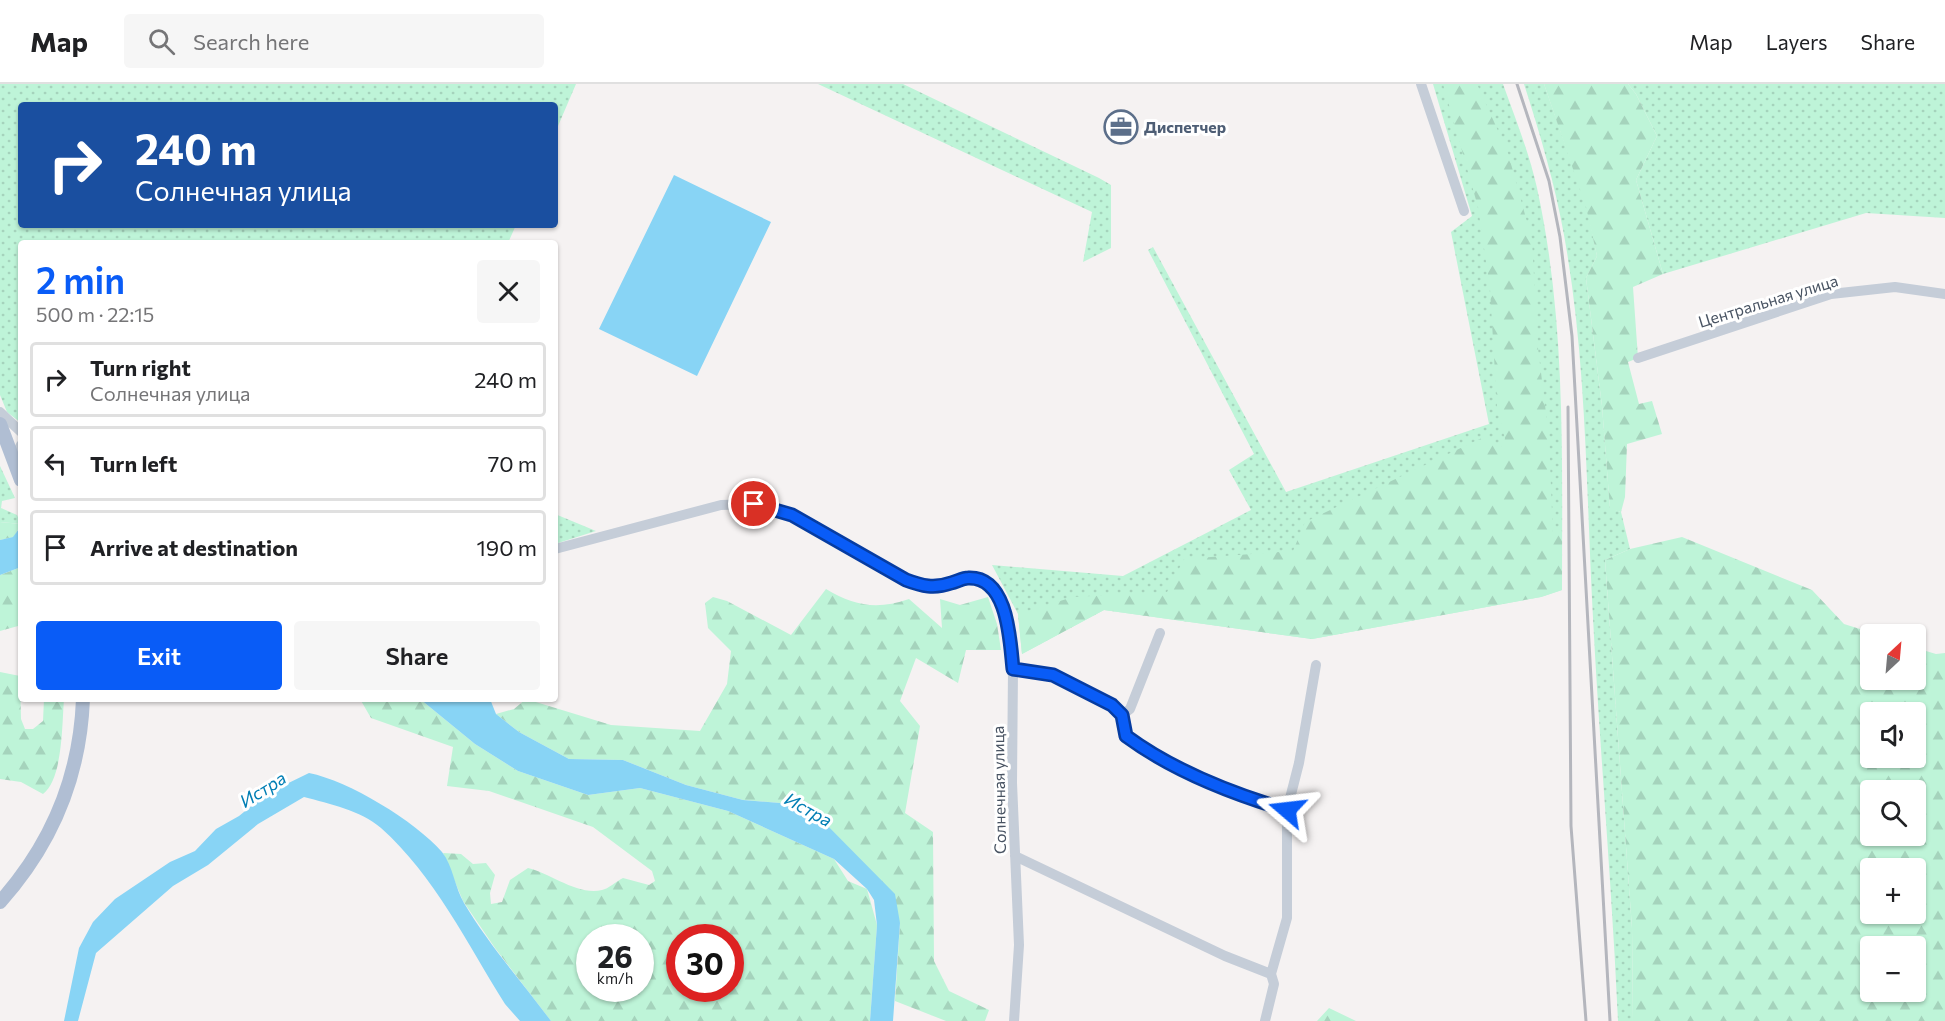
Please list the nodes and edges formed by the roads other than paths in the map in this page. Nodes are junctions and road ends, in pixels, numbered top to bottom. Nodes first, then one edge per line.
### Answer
1 (1421, 84) edge
2 (1464, 211) dead end
3 (1945, 294) edge
4 (1638, 358) dead end
5 (0, 412) edge
6 (1, 428) edge
7 (18, 431) edge
8 (18, 433) edge
9 (0, 448) edge
10 (18, 450) edge
11 (18, 468) edge
12 (18, 473) edge
13 (18, 475) edge
14 (558, 548) edge
15 (1160, 633) dead end
16 (1316, 665) dead end
17 (1013, 669) junction
18 (83, 702) edge
19 (1122, 715) junction
20 (1287, 810) junction
21 (1015, 856) junction
22 (0, 902) edge
23 (1271, 974) junction
24 (1014, 1021) edge
25 (1266, 1021) edge

1 - 2 street
3 - 4 street, Центральная улица
5 - 7 street
6 - 8 street
6 - 12 main road
9 - 13 street
10 - 11 street
14 - 17 street, Солнечная улица
15 - 19 street
16 - 20 street
17 - 19 street
17 - 21 street, Солнечная улица
18 - 22 main road
19 - 20 street
20 - 23 street
21 - 23 street
21 - 24 street, Солнечная улица
23 - 25 street

